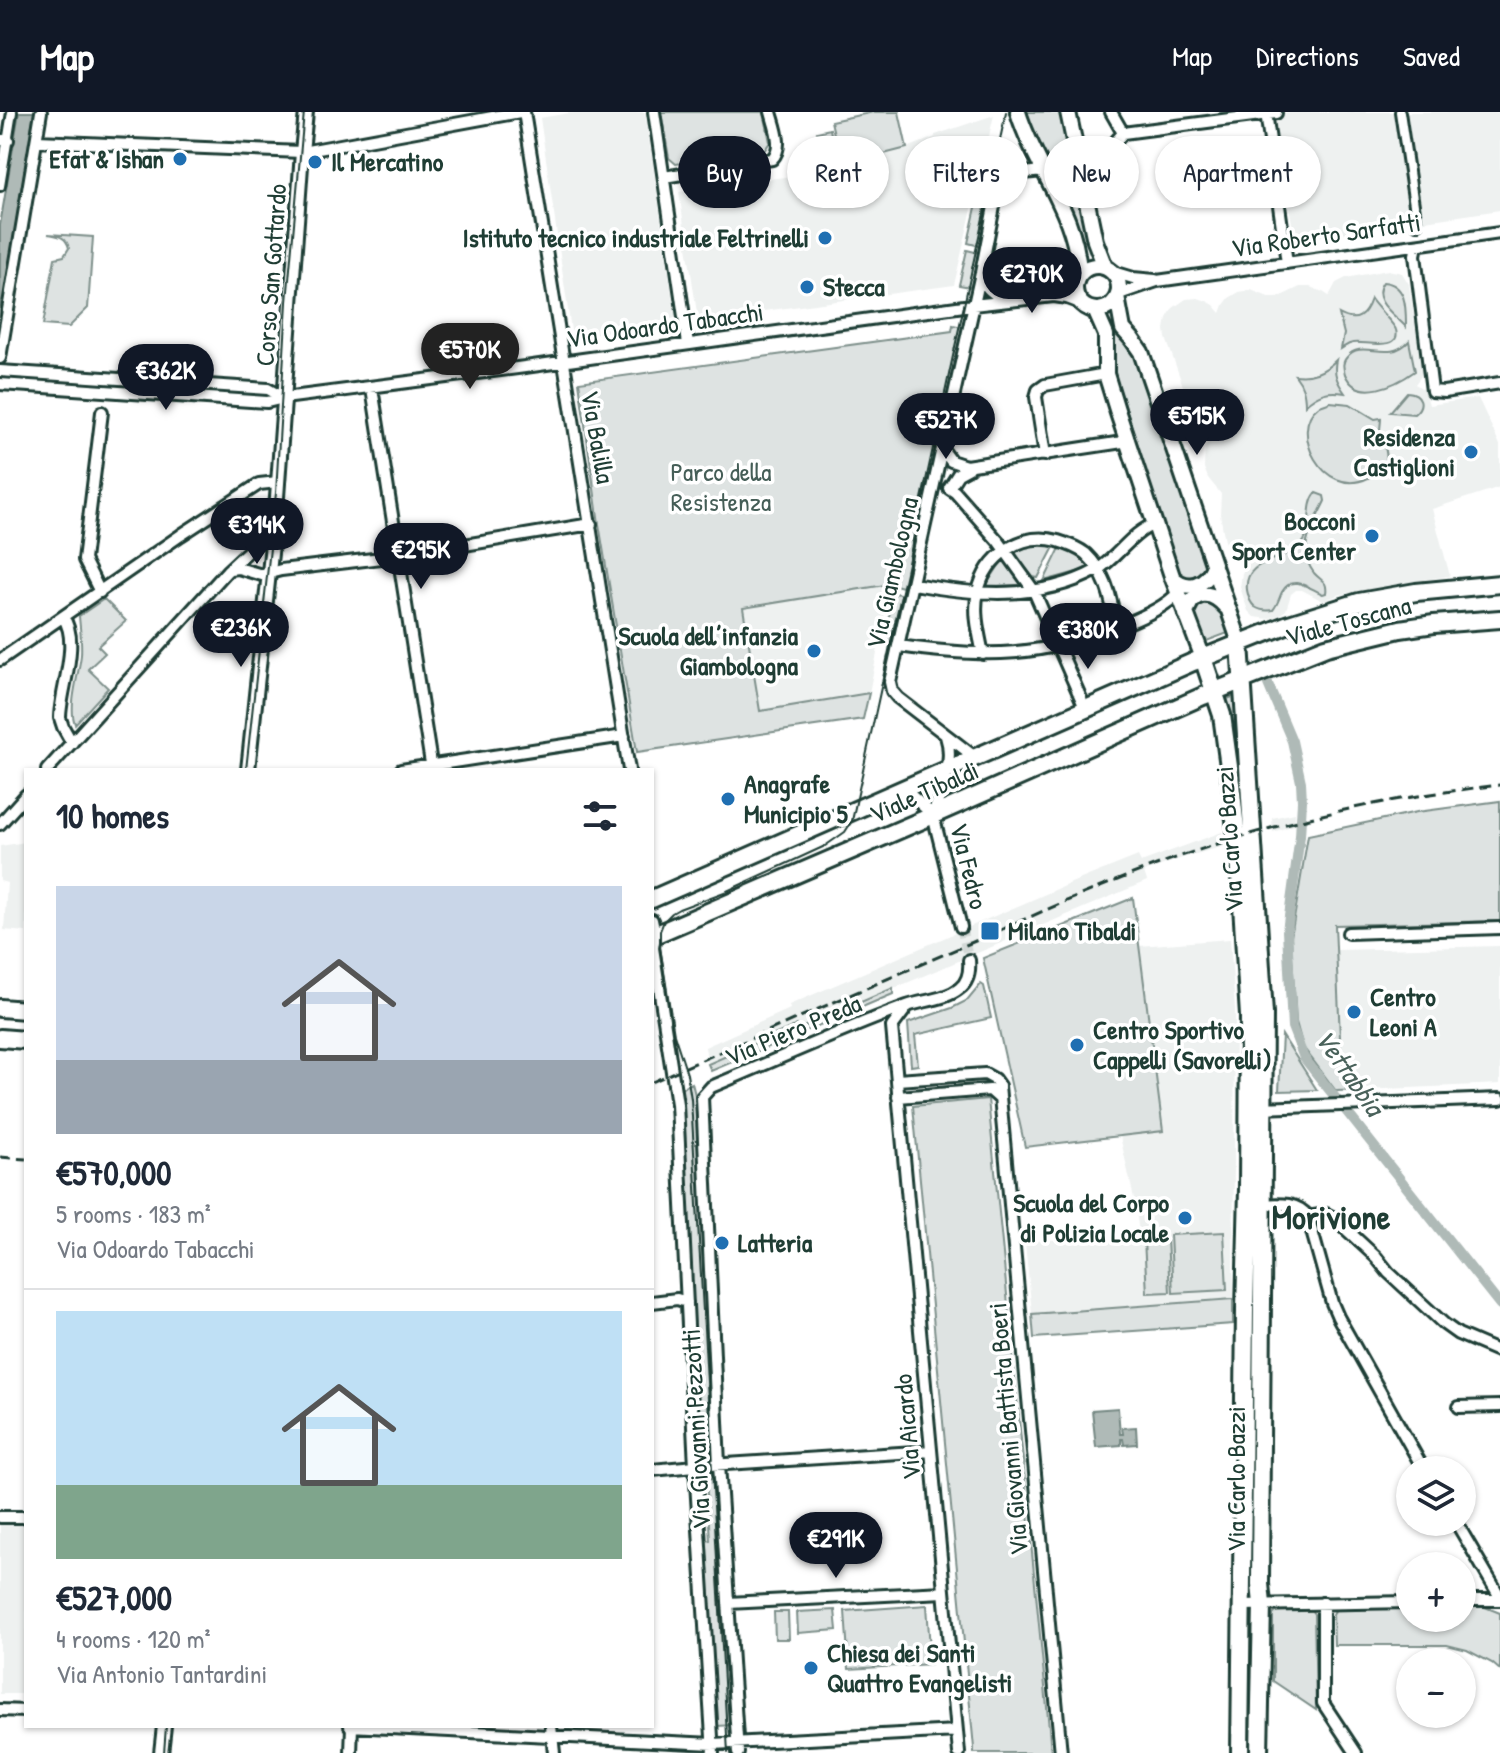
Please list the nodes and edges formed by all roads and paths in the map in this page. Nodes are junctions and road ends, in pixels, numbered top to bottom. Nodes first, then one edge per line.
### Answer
1 (12, 112) edge
2 (41, 112) edge
3 (306, 112) edge
4 (522, 112) edge
5 (654, 112) edge
6 (771, 112) edge
7 (1018, 112) edge
8 (1068, 112) edge
9 (1111, 112) edge
10 (1285, 112) edge
11 (1269, 113) edge
12 (1400, 117) edge
13 (1388, 123) dead end
14 (1123, 133) junction
15 (1074, 136) edge
16 (1120, 136) edge
17 (4, 140) edge
18 (37, 141) junction
19 (1404, 141) junction
20 (1393, 143) dead end
21 (302, 152) junction
22 (1044, 169) edge
23 (1044, 172) edge
24 (664, 177) junction
25 (0, 186) edge
26 (1062, 208) edge
27 (1089, 208) edge
28 (1417, 225) dead end
29 (1500, 233) edge
30 (1417, 245) junction
31 (1287, 263) junction
32 (1109, 269) junction
33 (981, 273) junction
34 (1078, 278) junction
35 (1157, 281) junction
36 (1054, 296) junction
37 (1118, 296) junction
38 (1005, 301) junction
39 (974, 304) junction
40 (1089, 307) junction
41 (1123, 329) junction
42 (1106, 335) junction
43 (688, 344) junction
44 (0, 358) edge
45 (563, 361) junction
46 (0, 371) edge
47 (45, 374) junction
48 (1106, 374) junction
49 (1500, 383) edge
50 (0, 384) edge
51 (44, 386) junction
52 (231, 386) junction
53 (372, 388) junction
54 (284, 398) junction
55 (230, 399) junction
56 (102, 412) dead end
57 (1129, 441) junction
58 (943, 450) junction
59 (1045, 455) junction
60 (973, 466) junction
61 (278, 482) junction
62 (949, 488) junction
63 (932, 498) junction
64 (591, 524) junction
65 (1155, 524) junction
66 (273, 537) junction
67 (1004, 550) junction
68 (398, 556) junction
69 (1214, 566) junction
70 (230, 569) junction
71 (1098, 569) junction
72 (270, 572) junction
73 (1172, 576) junction
74 (914, 584) junction
75 (1500, 584) edge
76 (1034, 591) junction
77 (100, 592) junction
78 (977, 593) junction
79 (1178, 593) junction
80 (1227, 608) junction
81 (1186, 614) junction
82 (63, 617) junction
83 (1500, 619) edge
84 (1115, 628) junction
85 (1240, 643) junction
86 (899, 646) junction
87 (1059, 646) junction
88 (983, 654) junction
89 (1203, 658) junction
90 (0, 660) edge
91 (1243, 680) junction
92 (1212, 684) junction
93 (1086, 710) junction
94 (1225, 731) junction
95 (624, 736) junction
96 (946, 736) junction
97 (1247, 738) junction
98 (72, 743) junction
99 (976, 758) junction
100 (49, 768) edge
101 (248, 768) edge
102 (432, 768) edge
103 (629, 768) edge
104 (947, 770) junction
105 (904, 789) junction
106 (22, 807) edge
107 (933, 815) junction
108 (0, 824) edge
109 (654, 898) edge
110 (961, 927) tunnel mouth
111 (1500, 928) edge
112 (654, 930) edge
113 (1348, 933) dead end
114 (654, 954) edge
115 (969, 960) tunnel mouth
116 (910, 1005) junction
117 (0, 1008) edge
118 (24, 1010) edge
119 (869, 1021) junction
120 (892, 1027) junction
121 (0, 1038) edge
122 (24, 1040) edge
123 (897, 1080) junction
124 (898, 1097) junction
125 (1500, 1099) edge
126 (1001, 1101) junction
127 (701, 1103) joint
128 (1256, 1108) junction
129 (1255, 1205) junction
130 (1308, 1217) junction
131 (654, 1302) edge
132 (687, 1302) junction
133 (1500, 1352) edge
134 (1500, 1406) edge
135 (1459, 1407) dead end
136 (931, 1451) junction
137 (1416, 1456) edge
138 (719, 1464) junction
139 (695, 1466) junction
140 (654, 1470) edge
141 (0, 1517) edge
142 (24, 1517) edge
143 (1464, 1536) edge
144 (944, 1592) junction
145 (1500, 1598) edge
146 (1476, 1599) edge
147 (1396, 1602) edge
148 (728, 1603) junction
149 (1323, 1603) junction
150 (1262, 1604) junction
151 (1242, 1605) junction
152 (0, 1710) edge
153 (24, 1711) edge
154 (164, 1728) edge
155 (351, 1728) edge
156 (422, 1728) edge
157 (458, 1729) edge
158 (552, 1731) edge
159 (957, 1731) junction
160 (737, 1748) edge
161 (768, 1748) edge
162 (713, 1749) edge
163 (161, 1753) edge
164 (351, 1753) edge
165 (554, 1753) edge
166 (959, 1753) edge
167 (1061, 1753) edge
168 (1240, 1753) edge
169 (1259, 1753) edge
170 (1356, 1753) edge

1 - 17 street
2 - 18 street
3 - 21 street, Corso San Gottardo
4 - 21 street
4 - 45 street, Via Balilla
5 - 24 street
6 - 24 street
7 - 22 main road
8 - 15 main road
9 - 14 street
10 - 11 street
11 - 14 street
11 - 31 street
12 - 13 street
12 - 19 street
14 - 16 street
17 - 25 street
18 - 21 street
18 - 44 street
19 - 20 street
19 - 28 street
21 - 54 street, Corso San Gottardo
23 - 33 street, Via Giambologna
24 - 43 street
26 - 34 main road
27 - 32 main road
29 - 30 street, Via Roberto Sarfatti
30 - 31 street, Via Roberto Sarfatti
30 - 49 street
31 - 35 street, Via Roberto Sarfatti
32 - 34 main road
32 - 35 street, Via Roberto Sarfatti
32 - 37 main road
33 - 38 street
33 - 39 street, Via Giambologna
34 - 36 street, Via Odoardo Tabacchi
34 - 40 main road
35 - 37 street, Via Roberto Sarfatti
36 - 38 street, Via Odoardo Tabacchi
36 - 40 street, Via Odoardo Tabacchi
37 - 40 main road
37 - 41 main road
38 - 39 street, Via Odoardo Tabacchi
39 - 43 street, Via Odoardo Tabacchi
39 - 58 street, Via Giambologna
40 - 42 main road
41 - 42 main road
41 - 69 main road
42 - 48 main road
43 - 45 street, Via Odoardo Tabacchi
45 - 53 street, Via Odoardo Tabacchi
45 - 64 street, Via Balilla
46 - 47 street
47 - 51 street
47 - 52 street
48 - 57 main road
48 - 59 street
50 - 51 street, Via Odoardo Tabacchi
51 - 55 street, Via Odoardo Tabacchi
52 - 54 street
52 - 55 street
53 - 54 street, Via Odoardo Tabacchi
53 - 68 street
54 - 55 street, Via Odoardo Tabacchi
54 - 61 street, Corso San Gottardo
56 - 77 street
57 - 59 street
57 - 65 main road
58 - 60 street
58 - 63 street, Via Giambologna
59 - 60 street
60 - 62 street
61 - 66 street, Corso San Gottardo
61 - 77 street
62 - 63 street
62 - 67 street
63 - 74 street, Via Giambologna
64 - 68 street
64 - 95 street, Via Balilla
65 - 71 street
65 - 73 main road
66 - 70 street
66 - 72 street, Corso San Gottardo
67 - 71 street
67 - 76 street
67 - 78 street
68 - 72 street
68 - 102 street
69 - 73 main road
69 - 80 main road
70 - 72 street
70 - 98 street
71 - 76 street
71 - 84 street
72 - 101 street, Corso San Gottardo
73 - 79 main road
74 - 78 street
74 - 86 street, Via Giambologna
75 - 85 main road, Viale Toscana
76 - 78 street
76 - 87 street
77 - 82 street
78 - 88 street
79 - 81 main road
79 - 84 street
80 - 81 main road
80 - 85 main road
81 - 89 main road
82 - 90 street
82 - 98 street
83 - 91 main road, Viale Toscana
84 - 87 street
85 - 89 main road, Viale Toscana
85 - 91 main road, Via Carlo Bazzi
86 - 88 street
86 - 96 street, Via Giambologna
87 - 88 street
87 - 93 street
89 - 92 main road, Via Carlo Bazzi
89 - 93 main road, Viale Tibaldi
91 - 92 main road, Viale Toscana
91 - 97 main road, Via Carlo Bazzi
92 - 94 main road, Via Carlo Bazzi
92 - 107 main road, Viale Tibaldi
93 - 99 main road, Viale Tibaldi
94 - 97 main road
94 - 128 main road, Via Carlo Bazzi
95 - 102 street
95 - 103 street, Via Balilla
96 - 99 street
96 - 104 street
97 - 128 main road, Via Carlo Bazzi
98 - 100 street
99 - 104 main road, Viale Tibaldi
104 - 105 main road, Viale Tibaldi
104 - 107 street
105 - 107 street
105 - 109 main road, Viale Tibaldi
106 - 108 street
107 - 110 street, Via Fedro
107 - 112 main road, Viale Tibaldi
111 - 113 street
114 - 132 street, Via Giovanni Pezzotti
115 - 116 street, Via Piero Preda
116 - 119 street, Via Piero Preda
116 - 120 street
117 - 118 main road
119 - 120 street
119 - 127 street, Via Piero Preda
120 - 123 street, Via Aicardo
121 - 122 main road
123 - 124 street, Via Aicardo
123 - 126 street
124 - 126 street
124 - 136 street, Via Aicardo
125 - 128 street
126 - 167 street, Via Giovanni Battista Boeri
127 - 138 street, Via Giovanni Pezzotti
128 - 129 main road, Via Carlo Bazzi
129 - 130 street
129 - 150 main road, Via Carlo Bazzi
129 - 151 main road, Via Carlo Bazzi
130 - 133 street
130 - 137 street
131 - 132 street
132 - 139 street, Via Giovanni Pezzotti
134 - 135 street
136 - 138 street
136 - 144 street, Via Aicardo
138 - 139 street
138 - 148 street, Via Giovanni Pezzotti
139 - 140 street
139 - 162 street, Via Giovanni Pezzotti
141 - 142 street
143 - 145 street
144 - 148 street
144 - 159 street, Via Aicardo
145 - 146 street
147 - 149 street
148 - 160 street, Via Giovanni Pezzotti
149 - 150 street
149 - 170 street
150 - 151 street
150 - 169 main road, Via Carlo Bazzi
151 - 168 main road, Via Carlo Bazzi
152 - 153 street
154 - 163 street
155 - 164 street
156 - 157 street
157 - 158 street
158 - 162 street
158 - 165 street
159 - 161 street
159 - 166 street, Via Aicardo
160 - 161 street
160 - 162 street

